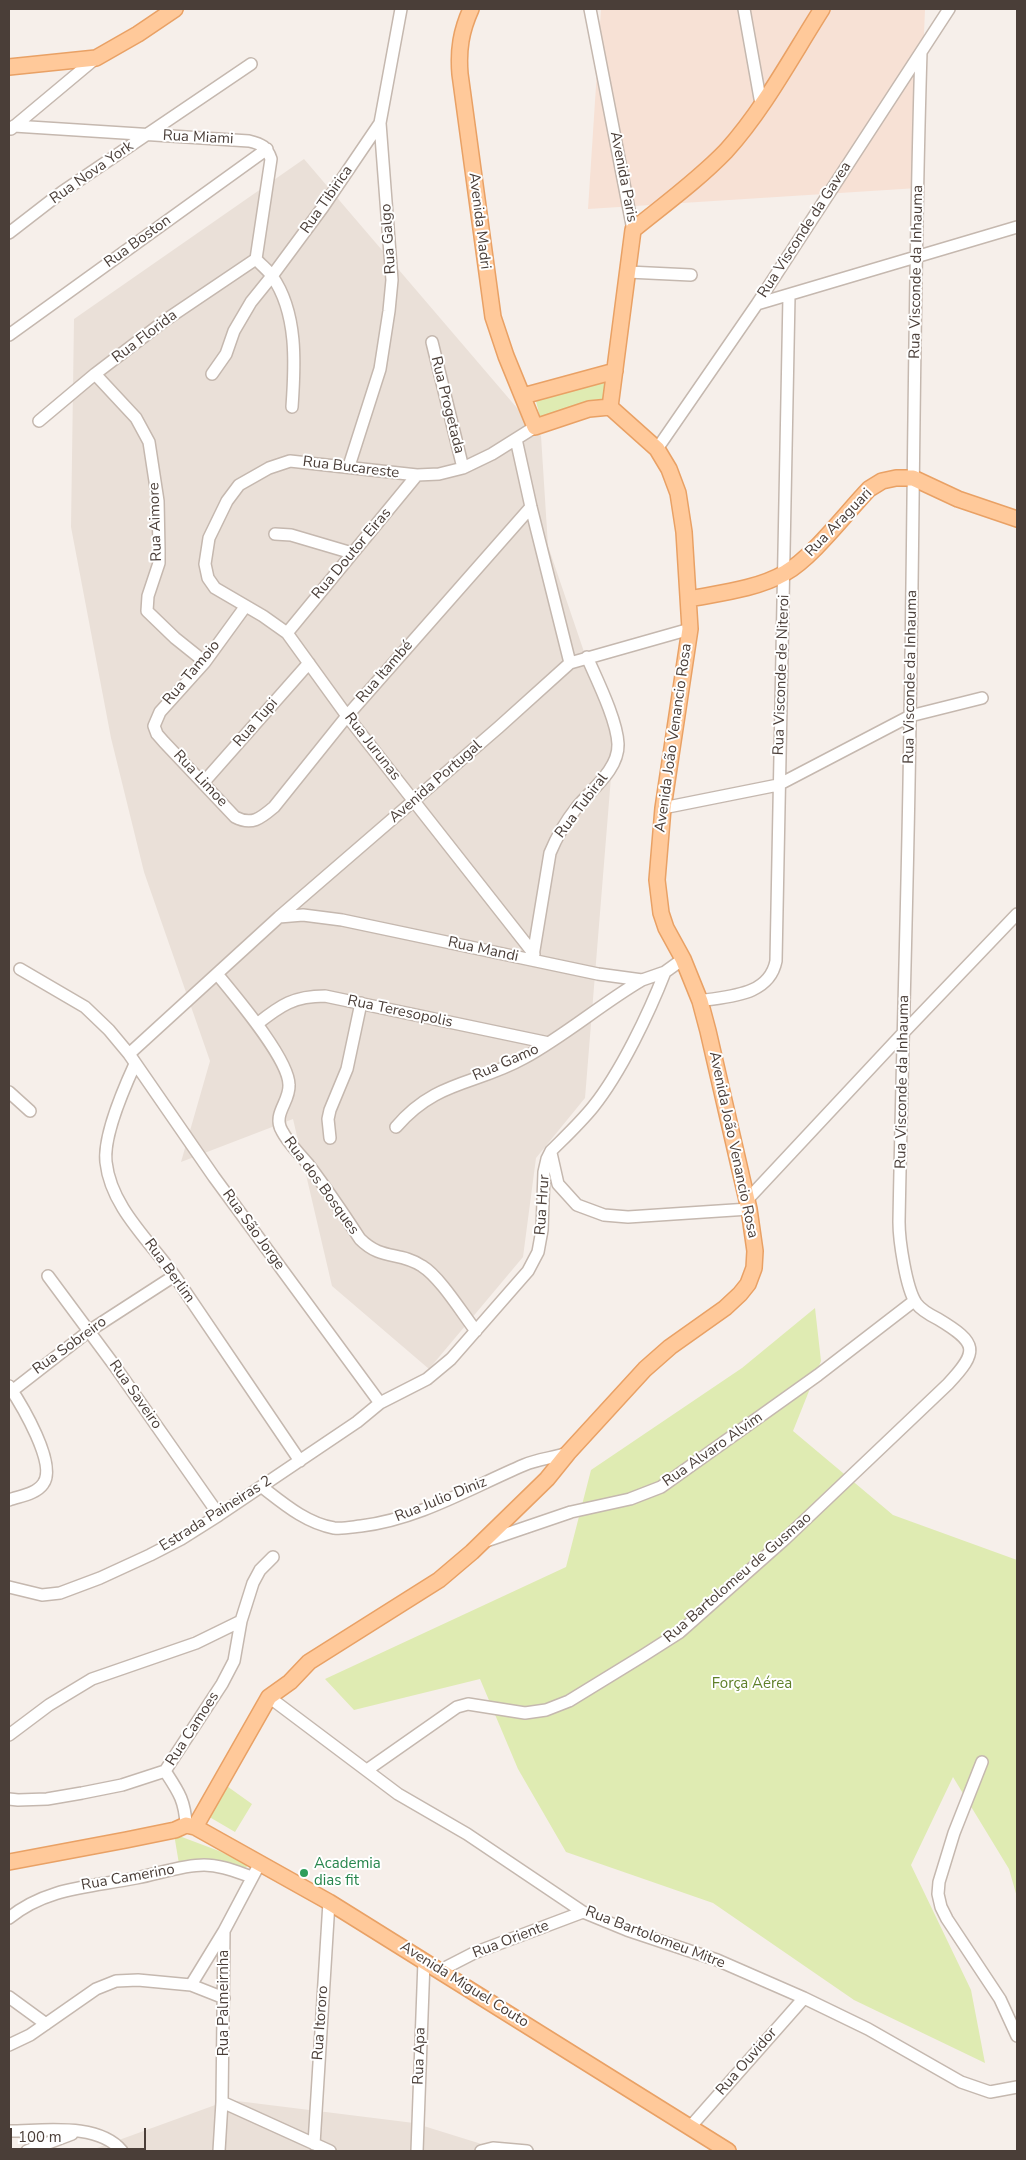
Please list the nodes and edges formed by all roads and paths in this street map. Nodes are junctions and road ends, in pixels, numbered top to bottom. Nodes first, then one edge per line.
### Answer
1 (175, 9) edge
2 (401, 9) edge
3 (471, 9) edge
4 (590, 9) edge
5 (744, 9) edge
6 (822, 9) edge
7 (949, 9) edge
8 (921, 52) junction
9 (96, 58) junction
10 (251, 64) dead end
11 (9, 67) edge
12 (761, 104) junction
13 (380, 123) junction
14 (11, 128) edge
15 (146, 135) junction
16 (267, 149) junction
17 (1017, 228) edge
18 (633, 230) junction
19 (9, 232) edge
20 (917, 257) junction
21 (256, 259) junction
22 (628, 272) junction
23 (691, 275) dead end
24 (272, 276) junction
25 (788, 296) junction
26 (758, 304) junction
27 (9, 335) edge
28 (432, 342) dead end
29 (615, 371) junction
30 (95, 374) junction
31 (212, 374) dead end
32 (523, 396) junction
33 (292, 407) dead end
34 (610, 407) junction
35 (39, 421) dead end
36 (536, 427) junction
37 (516, 439) junction
38 (657, 449) junction
39 (349, 466) junction
40 (463, 468) junction
41 (417, 475) junction
42 (913, 478) junction
43 (531, 507) junction
44 (1017, 519) edge
45 (276, 534) dead end
46 (352, 553) junction
47 (785, 574) junction
48 (689, 599) junction
49 (245, 607) junction
50 (690, 629) junction
51 (287, 632) junction
52 (587, 657) junction
53 (205, 662) junction
54 (308, 663) junction
55 (570, 663) junction
56 (982, 698) dead end
57 (347, 716) junction
58 (910, 716) junction
59 (164, 742) joint
60 (203, 783) junction
61 (778, 785) junction
62 (413, 801) junction
63 (664, 808) junction
64 (235, 817) joint
65 (1017, 914) edge
66 (279, 917) junction
67 (533, 957) junction
68 (683, 959) junction
69 (20, 969) dead end
70 (665, 972) junction
71 (217, 974) junction
72 (642, 980) junction
73 (700, 1000) junction
74 (361, 1003) junction
75 (257, 1024) junction
76 (905, 1031) junction
77 (550, 1043) junction
78 (132, 1059) junction
79 (9, 1092) edge
80 (30, 1111) dead end
81 (396, 1127) dead end
82 (330, 1138) dead end
83 (551, 1151) junction
84 (748, 1205) junction
85 (48, 1276) dead end
86 (174, 1276) junction
87 (914, 1301) junction
88 (89, 1331) junction
89 (476, 1331) junction
90 (10, 1388) edge
91 (380, 1403) junction
92 (568, 1453) junction
93 (300, 1461) junction
94 (262, 1487) junction
95 (9, 1500) edge
96 (219, 1515) junction
97 (483, 1542) junction
98 (273, 1557) dead end
99 (9, 1587) edge
100 (241, 1621) junction
101 (269, 1696) junction
102 (9, 1735) edge
103 (982, 1762) dead end
104 (367, 1770) junction
105 (164, 1771) junction
106 (9, 1799) edge
107 (190, 1826) junction
108 (9, 1862) edge
109 (260, 1863) junction
110 (252, 1877) junction
111 (329, 1902) junction
112 (583, 1912) junction
113 (9, 1918) edge
114 (224, 1931) junction
115 (424, 1961) junction
116 (439, 1971) junction
117 (191, 1985) junction
118 (9, 1996) edge
119 (224, 1998) junction
120 (804, 1998) junction
121 (46, 2024) junction
122 (1017, 2036) edge
123 (9, 2044) edge
124 (1017, 2087) edge
125 (222, 2102) junction
126 (690, 2126) junction
127 (9, 2131) edge
128 (80, 2131) junction
129 (314, 2144) junction
130 (26, 2151) edge
131 (122, 2151) edge
132 (219, 2151) edge
133 (330, 2151) edge
134 (417, 2151) edge
135 (481, 2151) edge
136 (527, 2151) edge
137 (728, 2151) edge

1 - 9 main road
2 - 13 street, Rua Galgo
3 - 32 main road, Avenida Madri
4 - 18 street, Avenida Paris
5 - 12 street
6 - 12 main road
7 - 8 street, Rua Visconde da Gavea
8 - 20 street, Rua Visconde da Inhauma
8 - 26 street, Rua Visconde da Gavea
9 - 11 main road
9 - 14 street
10 - 15 street, Rua Nova York
12 - 18 main road
13 - 24 street, Rua Tibirica
13 - 39 street, Rua Galgo
14 - 15 street, Rua Miami
15 - 16 street, Rua Miami
15 - 19 street, Rua Nova York
16 - 21 street
16 - 27 street, Rua Boston
17 - 20 street
18 - 22 main road, Avenida Paris
20 - 25 street
20 - 42 street, Rua Visconde da Inhauma
21 - 24 street
21 - 30 street, Rua Florida
22 - 23 street
22 - 29 main road, Avenida Paris
24 - 31 street, Rua Tibirica
24 - 33 street
25 - 26 street
25 - 47 street, Rua Visconde de Niteroi
26 - 38 street, Rua Visconde da Gavea
28 - 40 street, Rua Progetada
29 - 32 main road
29 - 34 main road, Avenida Paris
30 - 35 street, Rua Florida
30 - 53 street, Rua Aimore
32 - 36 main road, Avenida Madri
34 - 36 main road
34 - 38 main road, Avenida João Venancio Rosa
36 - 37 street, Rua Bucareste
37 - 40 street, Rua Bucareste
37 - 43 street
38 - 48 main road, Avenida João Venancio Rosa
39 - 41 street, Rua Bucareste
39 - 49 street, Rua Bucareste
40 - 41 street, Rua Bucareste
41 - 46 street, Rua Doutor Eiras
42 - 44 main road, Rua Araguari
42 - 47 main road, Rua Araguari
42 - 58 street, Rua Visconde da Inhauma
43 - 55 street
43 - 57 street, Rua Itambé
45 - 46 street
46 - 51 street, Rua Doutor Eiras
47 - 48 main road, Rua Araguari
47 - 61 street, Rua Visconde de Niteroi
48 - 50 main road, Avenida João Venancio Rosa
49 - 51 street, Rua Bucareste
49 - 53 street, Rua Tamoio
50 - 52 street
50 - 63 main road, Avenida João Venancio Rosa
51 - 54 street, Rua Jurunas
52 - 55 street
52 - 67 street, Rua Tubiral
53 - 59 street, Rua Tamoio
54 - 57 street, Rua Jurunas
54 - 60 street, Rua Tupi
55 - 62 street, Avenida Portugal
56 - 58 street
57 - 62 street, Rua Jurunas
57 - 64 street, Rua Itambé
58 - 61 street
58 - 76 street, Rua Visconde da Inhauma
59 - 60 street, Rua Limoe
60 - 64 street, Rua Limoe
61 - 63 street
61 - 73 street, Rua Visconde de Niteroi
62 - 66 street, Avenida Portugal
62 - 67 street, Rua Jurunas
63 - 68 main road, Avenida João Venancio Rosa
65 - 76 street
66 - 67 street, Rua Mandi
66 - 71 street, Avenida Portugal
67 - 72 street, Rua Mandi
68 - 70 street, Rua Mandi
68 - 73 main road, Avenida João Venancio Rosa
69 - 78 street, Rua São Jorge
70 - 72 street, Rua Mandi
70 - 83 street, Rua Hrur
71 - 75 street, Rua dos Bosques
71 - 78 street, Avenida Portugal
72 - 77 street, Rua Gamo
73 - 84 main road, Avenida João Venancio Rosa
74 - 75 street, Rua Teresopolis
74 - 77 street, Rua Teresopolis
74 - 82 street
75 - 89 street, Rua dos Bosques
76 - 84 street
76 - 87 street, Rua Visconde da Inhauma
77 - 81 street, Rua Gamo
78 - 86 street, Rua Berlim
78 - 91 street, Rua São Jorge
79 - 80 street
83 - 84 street
83 - 89 street, Rua Hrur
84 - 92 main road, Avenida João Venancio Rosa
85 - 88 street, Rua Saveiro
86 - 88 street, Rua Sobreiro
86 - 93 street, Rua Berlim
87 - 97 street, Rua Alvaro Alvim
87 - 104 street, Rua Bartolomeu de Gusmao
88 - 90 street, Rua Sobreiro
88 - 96 street, Rua Saveiro
89 - 91 street, Rua Hrur
90 - 95 street, Rua Sobreiro
91 - 93 street, Estrada Paineiras 2
92 - 94 street, Rua Julio Diniz
92 - 97 main road, Avenida João Venancio Rosa
93 - 94 street, Estrada Paineiras 2
94 - 96 street, Estrada Paineiras 2
96 - 99 street, Estrada Paineiras 2
97 - 101 main road, Avenida João Venancio Rosa
98 - 100 street, Rua Camoes
100 - 102 street
100 - 105 street, Rua Camoes
101 - 104 street, Rua Bartolomeu Mitre
101 - 107 main road, Avenida João Venancio Rosa
103 - 122 street
104 - 112 street, Rua Bartolomeu Mitre
105 - 106 street, Rua Camoes
105 - 107 street
107 - 108 main road
107 - 109 main road, Avenida Miguel Couto
109 - 110 street, Rua Palmeirnha
109 - 111 main road, Avenida Miguel Couto
110 - 113 street, Rua Camerino
110 - 114 street, Rua Palmeirnha
111 - 115 main road, Avenida Miguel Couto
111 - 129 street, Rua Itororo
112 - 116 street, Rua Oriente
112 - 120 street, Rua Bartolomeu Mitre
114 - 117 street
114 - 119 street, Rua Palmeirnha
115 - 116 main road, Avenida Miguel Couto
115 - 134 street, Rua Apa
116 - 126 main road, Avenida Miguel Couto
117 - 119 street
117 - 121 street
118 - 121 street
119 - 125 street, Rua Palmeirnha
120 - 124 street, Rua Bartolomeu Mitre
120 - 126 street, Rua Ouvidor
121 - 123 street
125 - 129 street
125 - 132 street, Rua Palmeirnha
126 - 137 main road, Avenida Miguel Couto
127 - 128 street
128 - 130 street
128 - 131 street
129 - 133 street
135 - 136 street

